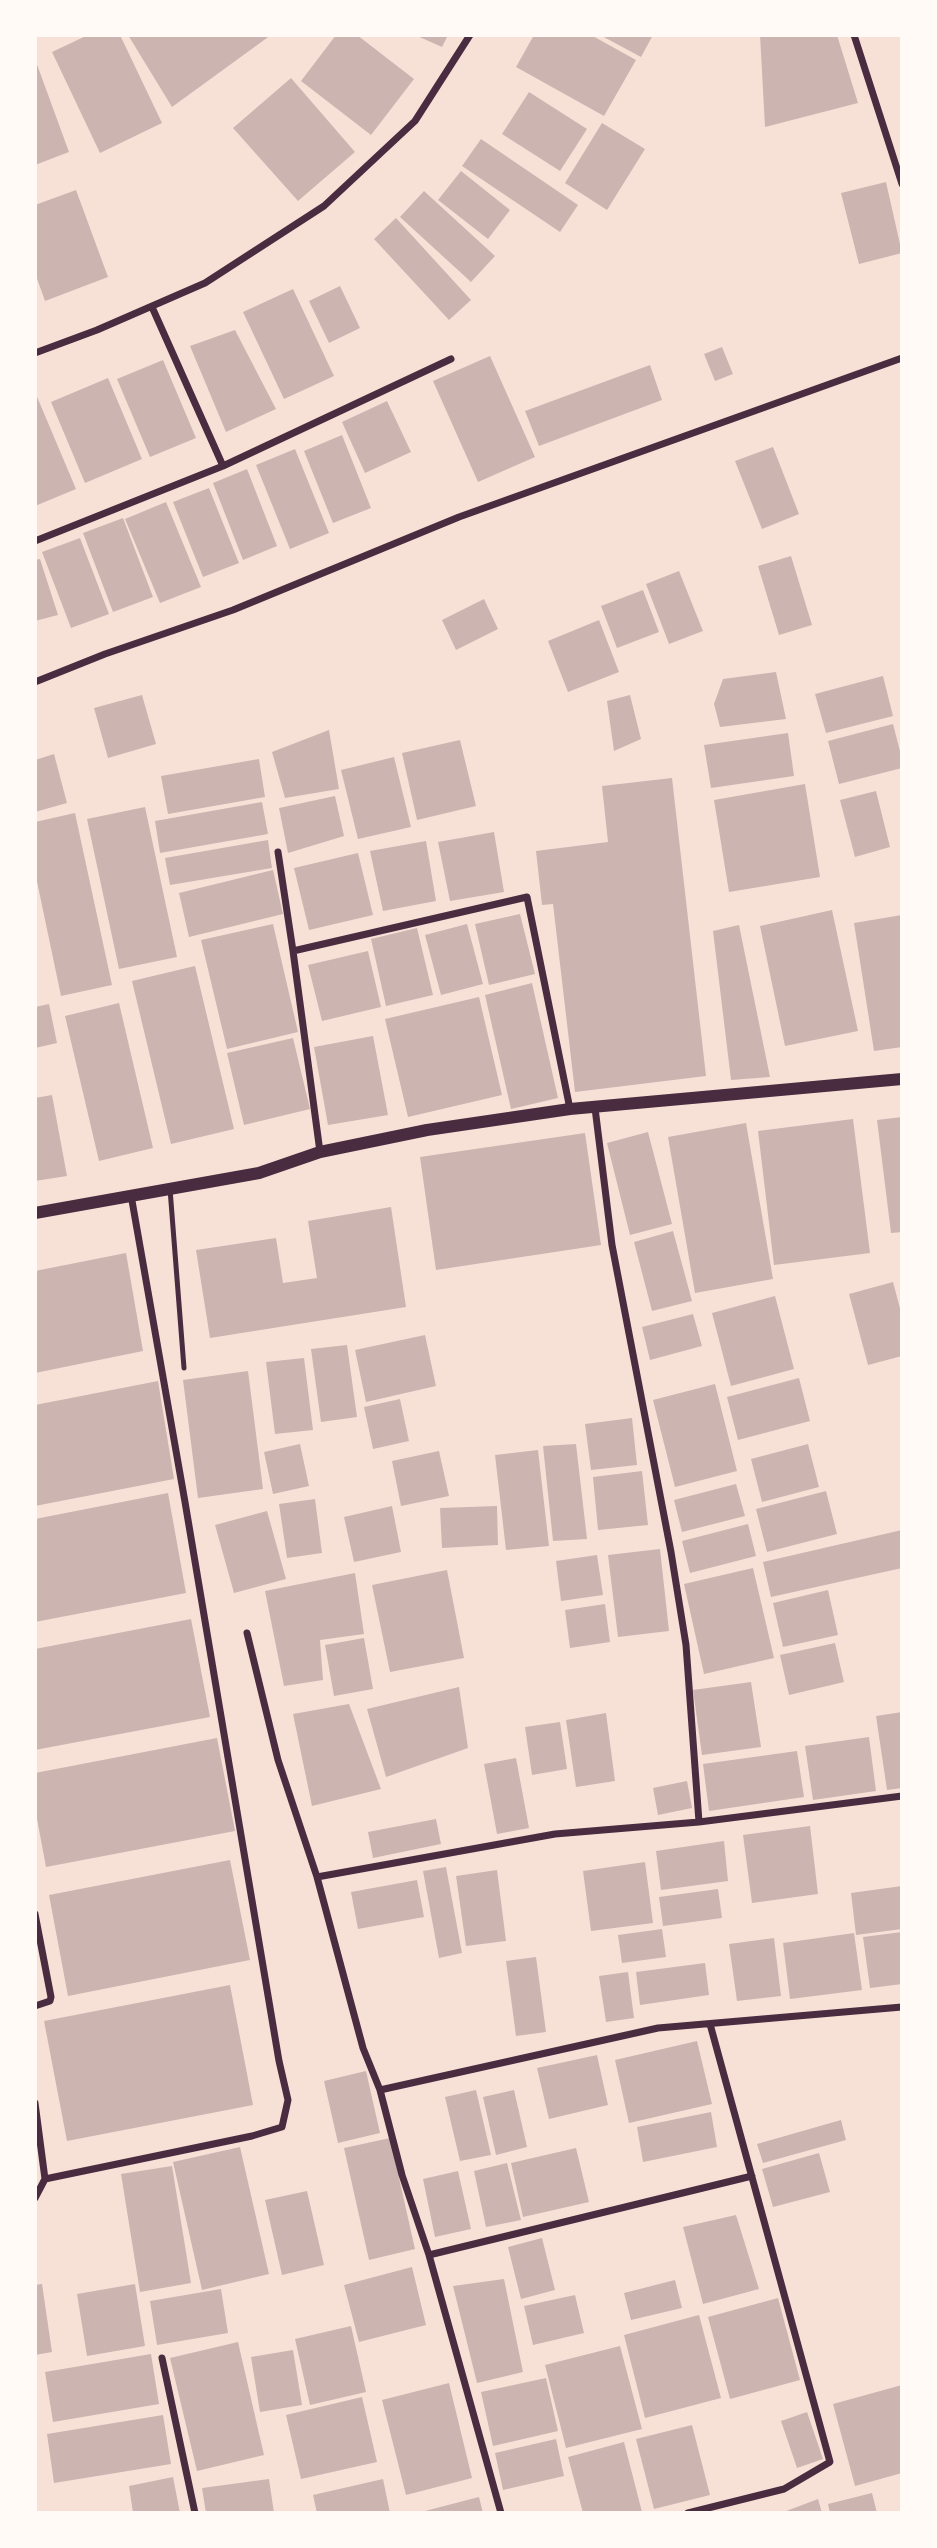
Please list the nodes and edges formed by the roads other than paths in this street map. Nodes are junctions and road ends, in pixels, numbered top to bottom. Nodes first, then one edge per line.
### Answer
1 (470, 35) edge
2 (854, 35) edge
3 (902, 184) edge
4 (152, 307) junction
5 (35, 353) edge
6 (902, 358) edge
7 (451, 359) dead end
8 (223, 466) junction
9 (35, 541) edge
10 (35, 682) edge
11 (278, 852) dead end
12 (293, 951) junction
13 (902, 1079) edge
14 (595, 1108) junction
15 (570, 1109) junction
16 (320, 1152) junction
17 (170, 1189) junction
18 (131, 1195) junction
19 (35, 1213) edge
20 (184, 1368) dead end
21 (247, 1633) dead end
22 (902, 1796) edge
23 (699, 1822) junction
24 (317, 1877) junction
25 (35, 1914) edge
26 (35, 2006) edge
27 (902, 2007) edge
28 (710, 2024) junction
29 (380, 2090) junction
30 (35, 2103) edge
31 (752, 2176) junction
32 (45, 2179) junction
33 (35, 2198) edge
34 (429, 2255) junction
35 (162, 2358) dead end
36 (195, 2513) edge
37 (501, 2513) edge
38 (688, 2513) edge

1 - 4 street
2 - 3 street
4 - 5 street
4 - 8 street
6 - 10 street
7 - 8 street
8 - 9 street
11 - 12 street
12 - 15 street
12 - 16 street
13 - 14 street
14 - 15 street
14 - 23 street
15 - 16 street
16 - 17 street
17 - 18 street
17 - 20 lane
18 - 19 street
18 - 32 street
21 - 24 street
22 - 23 street
23 - 24 street
24 - 29 street
25 - 26 street
27 - 28 street
28 - 29 street
28 - 31 street
29 - 34 street
30 - 32 street
31 - 34 street
31 - 38 street
32 - 33 street
34 - 37 street
35 - 36 street

